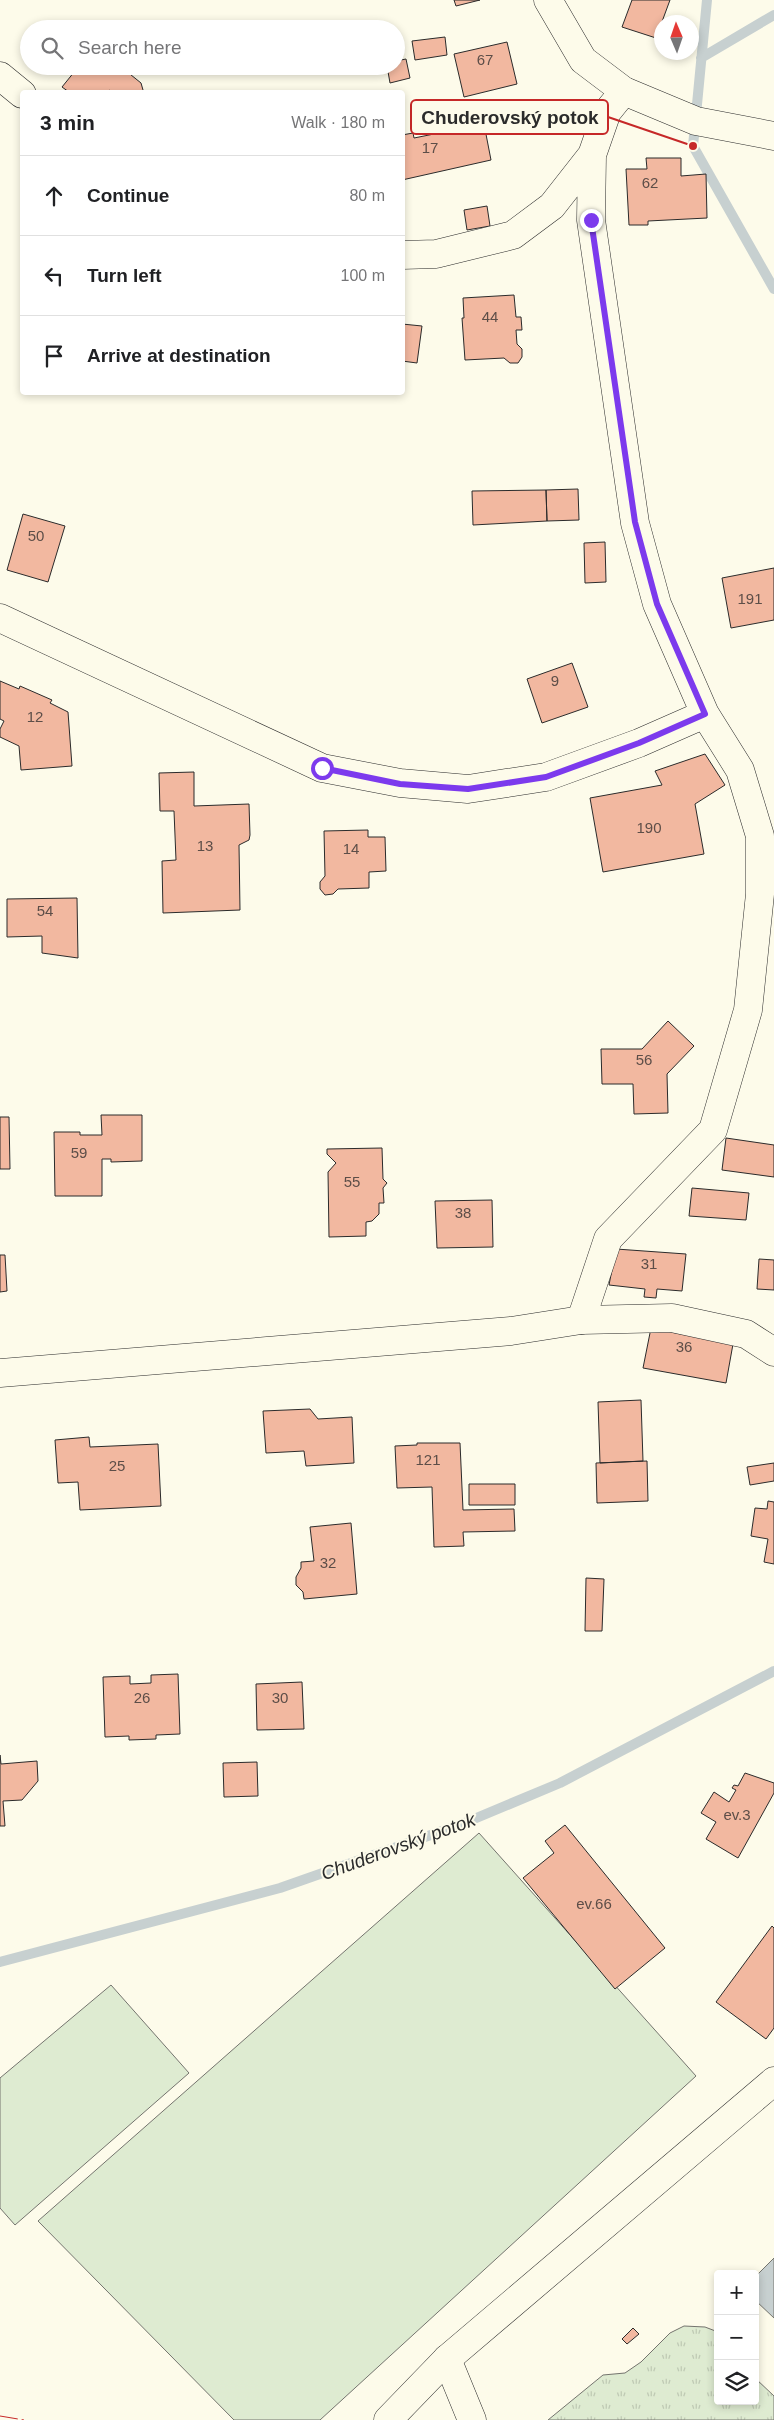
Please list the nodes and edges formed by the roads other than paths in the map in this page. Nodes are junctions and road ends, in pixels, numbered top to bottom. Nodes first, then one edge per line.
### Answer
1 (548, 0) edge
2 (0, 76) edge
3 (624, 91) junction
4 (20, 92) edge
5 (774, 136) edge
6 (592, 155) junction
7 (405, 255) edge
8 (0, 618) edge
9 (705, 714) junction
10 (581, 1320) junction
11 (774, 1352) edge
12 (0, 1373) edge
13 (774, 2081) edge
14 (447, 2359) junction
15 (388, 2420) edge
16 (472, 2420) edge

1 - 3 street
2 - 4 street
3 - 5 street
3 - 6 street
6 - 7 street
6 - 9 street
8 - 9 street
9 - 10 street
10 - 11 street
10 - 12 street
13 - 14 street
14 - 15 street
14 - 16 street

